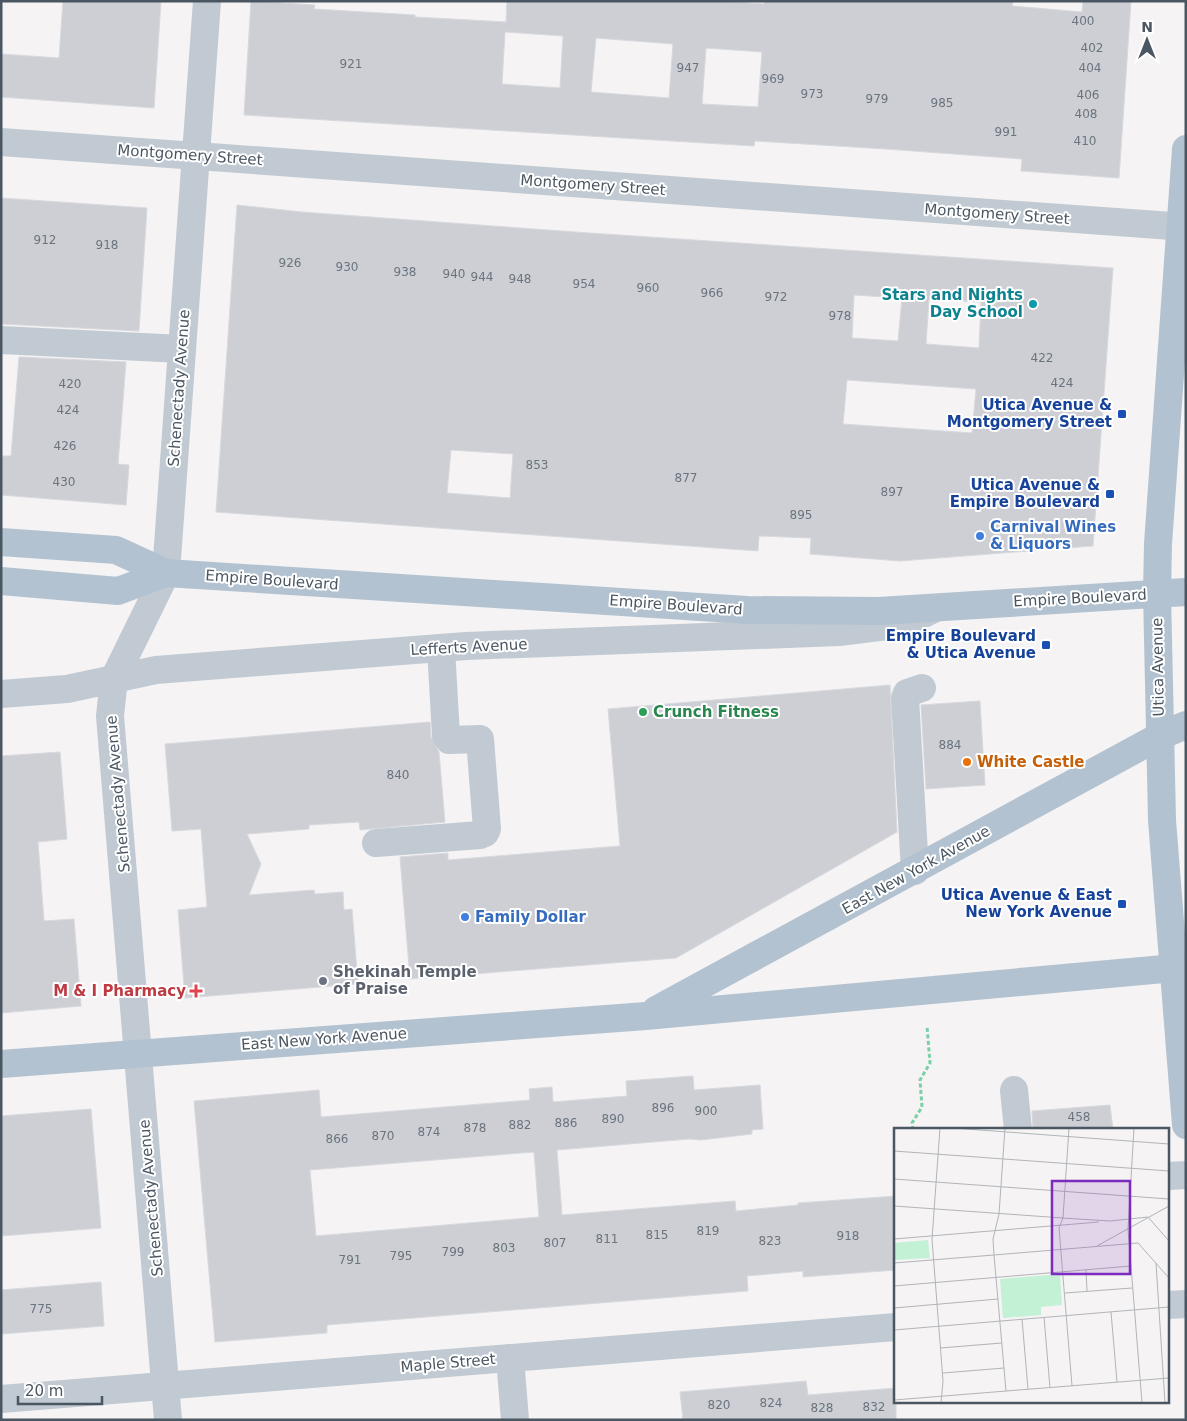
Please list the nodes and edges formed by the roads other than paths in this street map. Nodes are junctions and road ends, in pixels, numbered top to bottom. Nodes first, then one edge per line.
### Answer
1 (207, 1) edge
2 (1, 142) edge
3 (1186, 149) edge
4 (196, 156) junction
5 (1183, 227) edge
6 (1, 340) edge
7 (1, 356) edge
8 (182, 359) junction
9 (1, 542) edge
10 (166, 572) junction
11 (1, 581) edge
12 (1186, 592) edge
13 (1157, 593) junction
14 (936, 608) junction
15 (441, 648) junction
16 (114, 678) junction
17 (922, 688) dead end
18 (1, 694) edge
19 (1186, 725) edge
20 (1160, 736) junction
21 (376, 844) dead end
22 (915, 871) junction
23 (1180, 967) edge
24 (646, 1016) junction
25 (139, 1053) junction
26 (1, 1064) edge
27 (1014, 1090) dead end
28 (1186, 1125) edge
29 (1018, 1128) edge
30 (1186, 1175) edge
31 (1170, 1176) edge
32 (1186, 1304) edge
33 (1170, 1305) edge
34 (894, 1327) edge
35 (510, 1358) junction
36 (166, 1386) junction
37 (1, 1399) edge
38 (168, 1420) edge
39 (515, 1420) edge

1 - 4 street, Schenectady Avenue
2 - 4 street, Montgomery Street
3 - 5 main road, Utica Avenue
4 - 5 street, Montgomery Street
4 - 8 street, Schenectady Avenue
5 - 13 main road, Utica Avenue
6 - 8 street
7 - 8 street
8 - 10 street, Schenectady Avenue
9 - 10 main road, Empire Boulevard
10 - 11 main road, Empire Boulevard
10 - 14 main road, Empire Boulevard
10 - 16 street, Schenectady Avenue
12 - 13 main road, Empire Boulevard
13 - 14 main road, Empire Boulevard
13 - 20 main road, Utica Avenue
14 - 15 street, Lefferts Avenue
15 - 16 street, Lefferts Avenue
15 - 21 street
16 - 18 street, Lefferts Avenue
16 - 25 street, Schenectady Avenue
17 - 22 street
19 - 20 main road, East New York Avenue
20 - 22 main road, East New York Avenue
20 - 23 main road, Utica Avenue
22 - 24 main road, East New York Avenue
23 - 24 main road, East New York Avenue
23 - 28 main road, Utica Avenue
24 - 25 main road, East New York Avenue
25 - 26 main road, East New York Avenue
25 - 36 street, Schenectady Avenue
27 - 29 street
30 - 31 street
32 - 33 street
34 - 35 street, Maple Street
35 - 36 street, Maple Street
35 - 39 street
36 - 37 street, Maple Street
36 - 38 street, Schenectady Avenue

